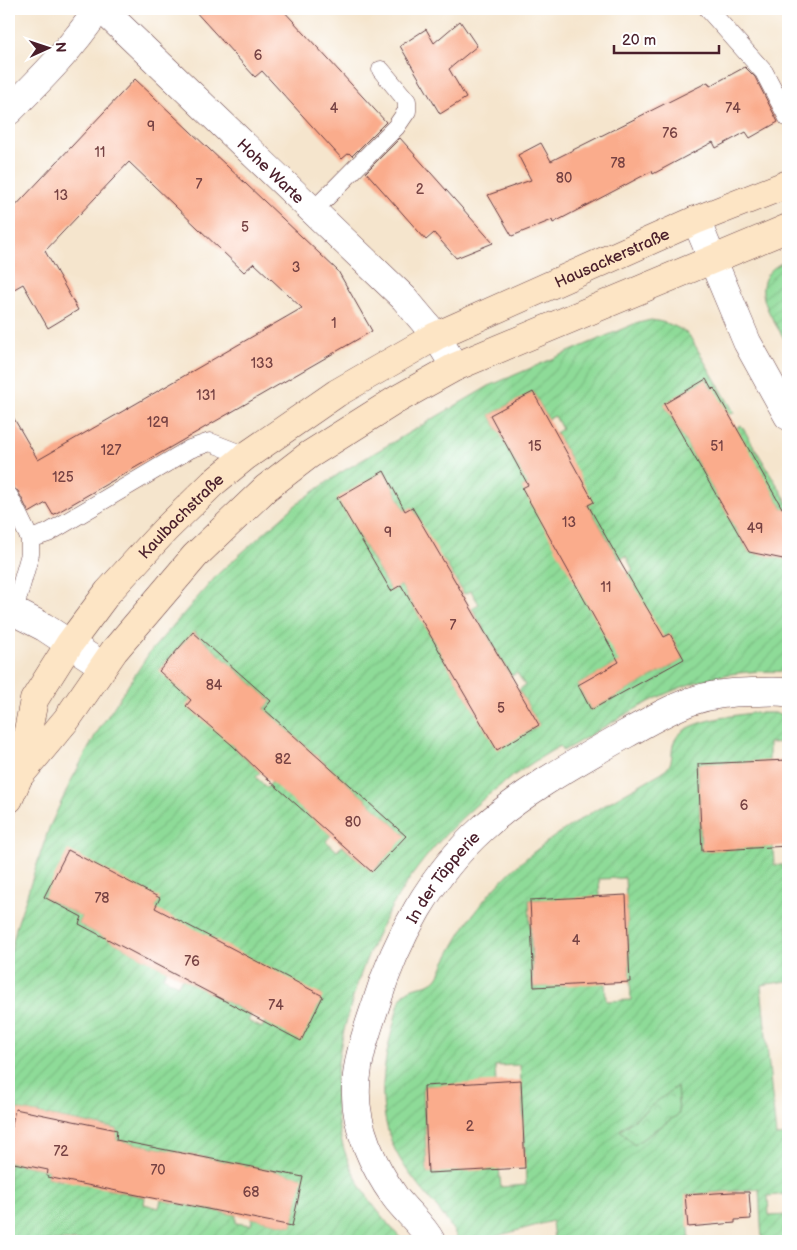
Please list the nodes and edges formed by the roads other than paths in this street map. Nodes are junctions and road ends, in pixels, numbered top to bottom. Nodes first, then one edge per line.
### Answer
1 (98, 9) edge
2 (102, 9) edge
3 (708, 9) edge
4 (381, 70) dead end
5 (9, 111) edge
6 (788, 118) edge
7 (788, 184) edge
8 (312, 212) junction
9 (696, 220) junction
10 (788, 228) edge
11 (713, 261) junction
12 (436, 336) junction
13 (455, 367) junction
14 (788, 416) edge
15 (246, 456) junction
16 (9, 496) edge
17 (30, 539) junction
18 (12, 610) edge
19 (70, 643) junction
20 (103, 666) junction
21 (788, 693) edge
22 (14, 788) edge
23 (431, 1241) edge

1 - 5 street
2 - 8 street, Hohe Warte
3 - 6 lane
4 - 8 lane
7 - 9 main road, Hausackerstraße
8 - 12 street, Hohe Warte
9 - 11 street
9 - 12 main road, Hausackerstraße
10 - 11 main road
11 - 13 main road
11 - 14 street
12 - 13 street, Hohe Warte
12 - 15 main road, Kaulbachstraße
13 - 20 main road, Kaulbachstraße
15 - 17 lane
15 - 19 main road, Kaulbachstraße
16 - 17 lane
17 - 18 lane
18 - 19 street
19 - 20 street
19 - 22 main road, Kaulbachstraße
20 - 22 main road, Kaulbachstraße
21 - 23 street, In der Täpperie

